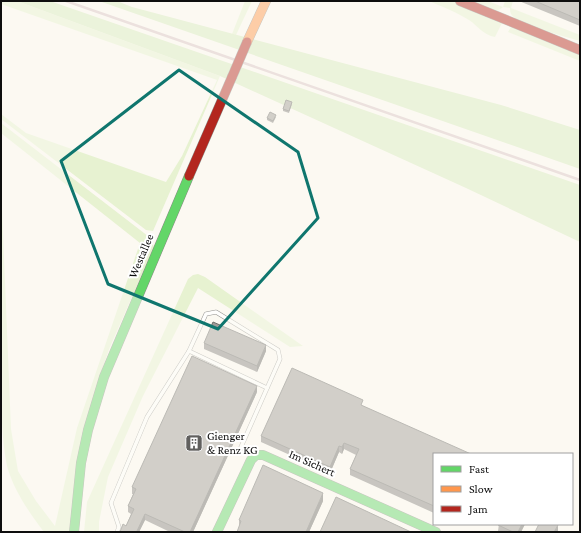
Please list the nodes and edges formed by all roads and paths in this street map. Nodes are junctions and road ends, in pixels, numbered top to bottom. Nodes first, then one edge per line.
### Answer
1 (266, 1) edge
2 (460, 1) edge
3 (580, 50) edge
4 (188, 351) junction
5 (267, 388) junction
6 (256, 455) junction
7 (74, 532) edge
8 (117, 532) edge
9 (217, 532) edge
10 (436, 532) edge

1 - 7 main road, Westallee, bridge
2 - 3 main road
4 - 5 lane
4 - 5 lane
4 - 8 lane
5 - 6 lane
6 - 9 main road
6 - 10 main road, Im Sichert

